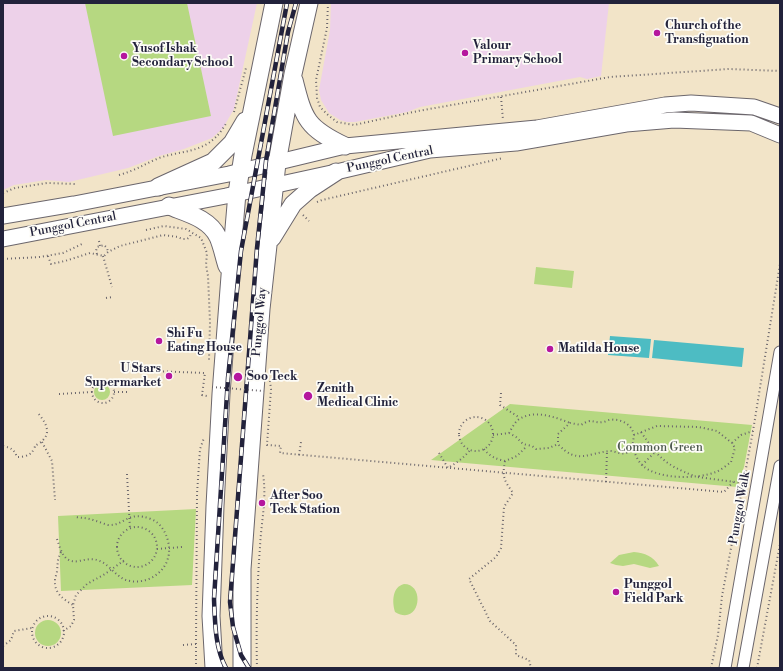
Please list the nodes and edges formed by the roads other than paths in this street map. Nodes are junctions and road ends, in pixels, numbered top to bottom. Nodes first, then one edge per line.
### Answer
1 (274, 3) edge
2 (309, 3) edge
3 (292, 74) junction
4 (253, 107) junction
5 (780, 116) edge
6 (780, 135) edge
7 (345, 146) junction
8 (277, 162) junction
9 (241, 171) junction
10 (336, 172) junction
11 (274, 185) junction
12 (158, 187) junction
13 (237, 193) junction
14 (169, 206) junction
15 (3, 216) edge
16 (3, 238) edge
17 (269, 243) junction
18 (230, 276) junction
19 (780, 352) edge
20 (780, 466) edge
21 (214, 668) edge
22 (242, 668) edge
23 (725, 668) edge
24 (743, 668) edge

1 - 4 main road
2 - 3 main road, Punggol Way
3 - 7 main road
3 - 8 main road, Punggol Way
4 - 9 main road
4 - 12 main road
5 - 7 main road, Punggol Central
6 - 10 main road, Punggol Central
7 - 8 main road, Punggol Central
8 - 9 main road, Punggol Central
8 - 11 main road, Punggol Way
9 - 12 main road, Punggol Central
9 - 13 main road
10 - 11 main road, Punggol Central
10 - 17 main road
11 - 13 main road, Punggol Central
11 - 17 main road, Punggol Way
12 - 15 main road, Punggol Central
13 - 14 main road, Punggol Central
13 - 18 main road
14 - 16 main road, Punggol Central
14 - 18 main road
17 - 22 main road, Punggol Way
18 - 21 main road
19 - 23 street, Punggol Walk
20 - 24 street

